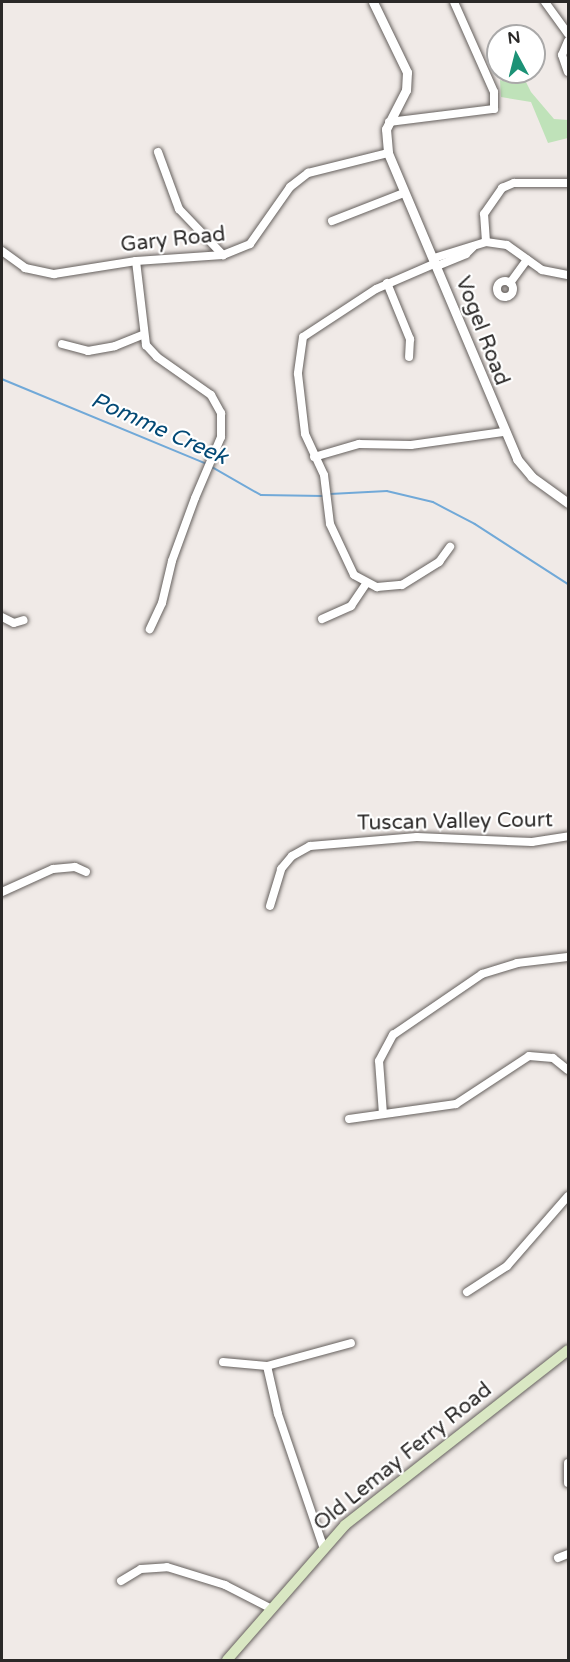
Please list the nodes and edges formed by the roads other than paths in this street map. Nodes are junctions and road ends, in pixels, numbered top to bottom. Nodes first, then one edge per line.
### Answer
1 (372, 2) edge
2 (454, 2) edge
3 (545, 2) edge
4 (568, 34) edge
5 (568, 41) edge
6 (568, 72) edge
7 (389, 122) junction
8 (158, 152) dead end
9 (388, 153) junction
10 (568, 183) edge
11 (404, 193) junction
12 (332, 221) dead end
13 (486, 242) junction
14 (2, 251) edge
15 (223, 255) junction
16 (527, 260) junction
17 (136, 261) junction
18 (436, 262) junction
19 (568, 275) edge
20 (510, 282) dead end
21 (387, 283) junction
22 (144, 334) junction
23 (62, 344) dead end
24 (409, 357) dead end
25 (503, 432) junction
26 (314, 457) junction
27 (568, 503) edge
28 (450, 547) dead end
29 (366, 584) junction
30 (2, 617) edge
31 (322, 619) dead end
32 (24, 620) dead end
33 (150, 629) dead end
34 (568, 836) edge
35 (86, 872) dead end
36 (2, 892) edge
37 (270, 906) dead end
38 (568, 957) edge
39 (568, 1070) edge
40 (383, 1114) junction
41 (349, 1119) dead end
42 (568, 1196) edge
43 (467, 1292) dead end
44 (351, 1343) dead end
45 (568, 1350) edge
46 (223, 1362) dead end
47 (267, 1366) junction
48 (568, 1463) edge
49 (568, 1483) edge
50 (323, 1546) junction
51 (568, 1554) edge
52 (558, 1558) dead end
53 (121, 1581) dead end
54 (270, 1608) junction
55 (227, 1660) edge

1 - 7 street
2 - 7 street
3 - 4 street
5 - 6 street
7 - 9 street
8 - 15 street
9 - 11 street, Vogel Road
9 - 15 street, Gary Road
10 - 13 street
11 - 12 street
11 - 18 street, Vogel Road
13 - 16 street
13 - 18 street
14 - 17 street, Gary Road
15 - 17 street, Gary Road
16 - 19 street
16 - 20 street
17 - 22 street
18 - 21 street
18 - 25 street, Vogel Road
21 - 24 street
21 - 26 street
22 - 23 street
22 - 33 street
25 - 26 street
25 - 27 street, Vogel Road
26 - 29 street
28 - 29 street
29 - 31 street
30 - 32 street
34 - 37 street, Tuscan Valley Court
35 - 36 street
38 - 40 street
39 - 40 street
40 - 41 street
42 - 43 street
44 - 47 street
45 - 50 main road, Old Lemay Ferry Road
46 - 47 street
47 - 50 street
48 - 49 street
50 - 54 main road, Old Lemay Ferry Road
51 - 52 street
53 - 54 street
54 - 55 main road, Old Lemay Ferry Road

